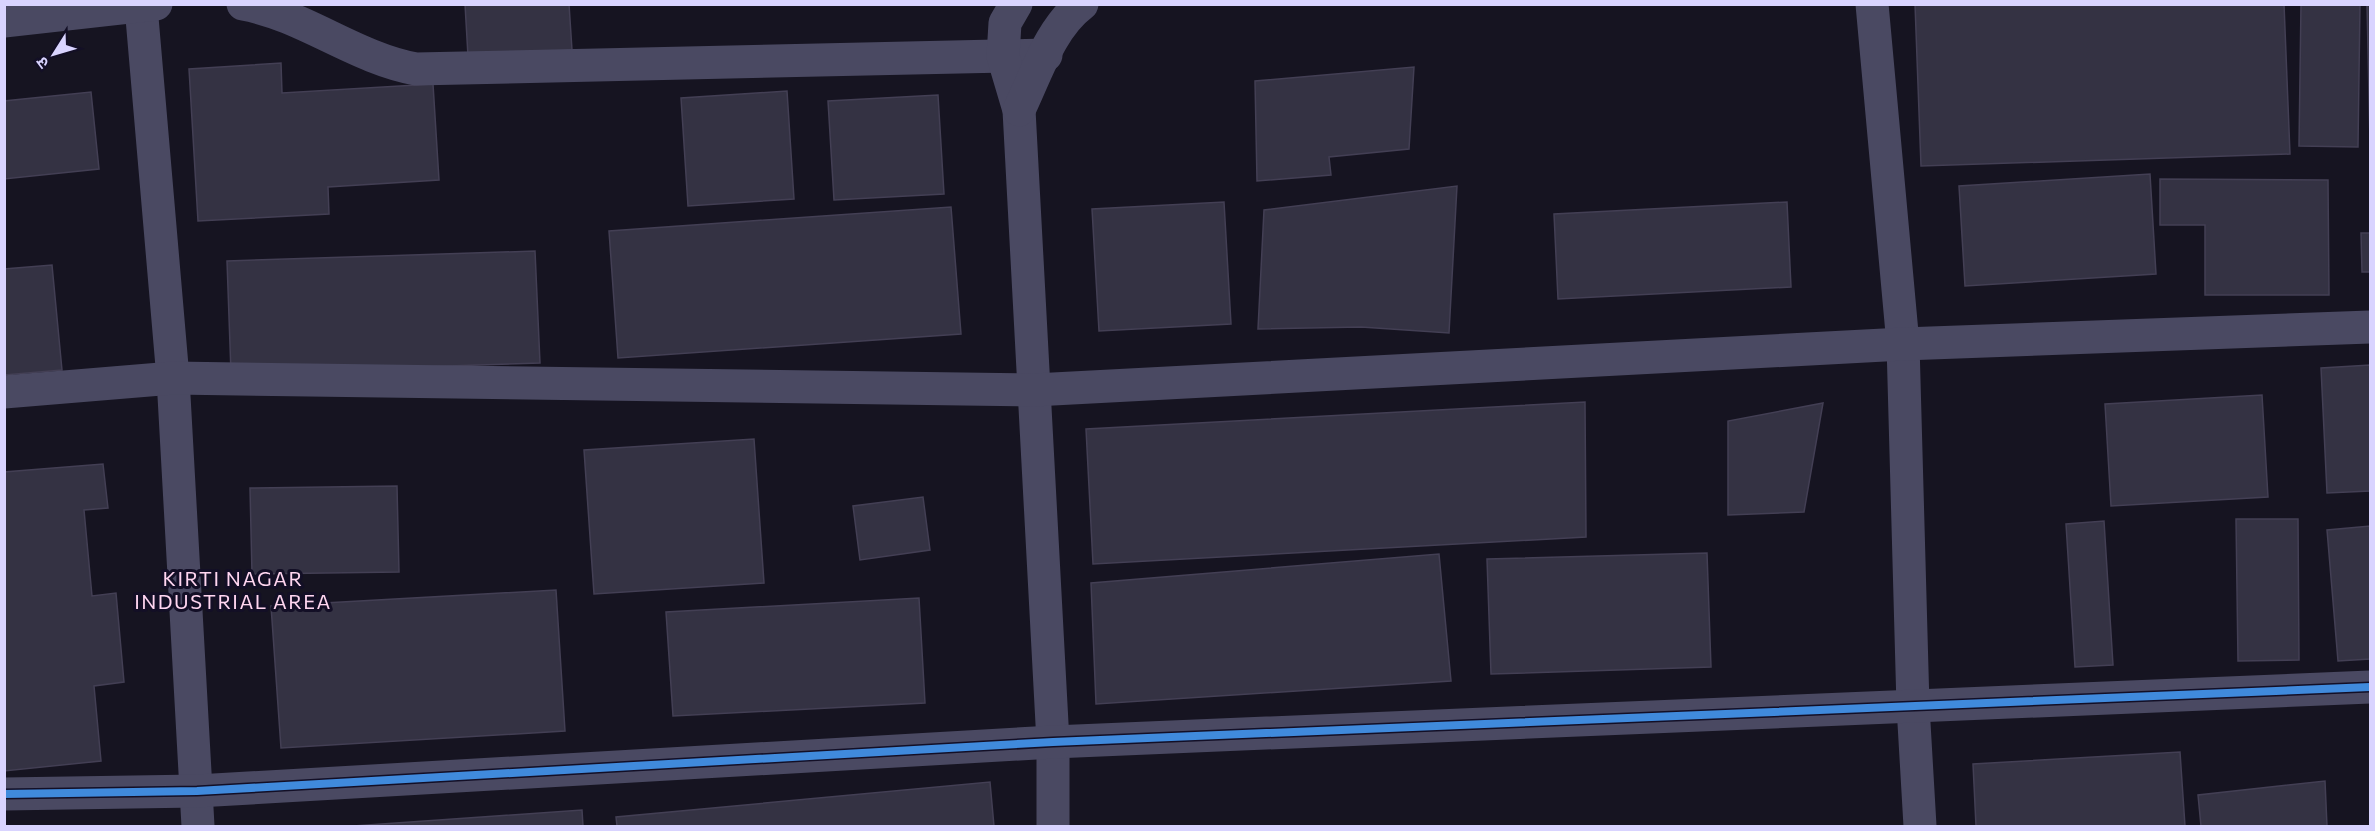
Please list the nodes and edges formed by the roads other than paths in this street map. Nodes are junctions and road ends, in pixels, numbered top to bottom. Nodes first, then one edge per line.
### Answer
1 (243, 4) edge
2 (1016, 4) edge
3 (1082, 4) edge
4 (1872, 4) edge
5 (149, 5) edge
6 (4, 21) edge
7 (1046, 55) junction
8 (1003, 56) junction
9 (1019, 110) junction
10 (2370, 327) edge
11 (1903, 344) junction
12 (173, 378) junction
13 (1034, 390) junction
14 (4, 392) edge
15 (2370, 687) edge
16 (1913, 706) junction
17 (1053, 742) junction
18 (197, 791) junction
19 (4, 794) edge
20 (198, 826) edge
21 (1053, 826) edge
22 (1920, 826) edge

1 - 8 street
2 - 8 street
3 - 7 street
4 - 11 street
5 - 6 street
5 - 12 street
7 - 8 street
7 - 9 street
8 - 9 street
9 - 13 street
10 - 11 street
11 - 13 street
11 - 16 street
12 - 13 street
12 - 14 street
12 - 18 street
13 - 17 street
15 - 16 street
16 - 17 street
16 - 22 street
17 - 18 street
17 - 21 street
18 - 19 street
18 - 20 street

